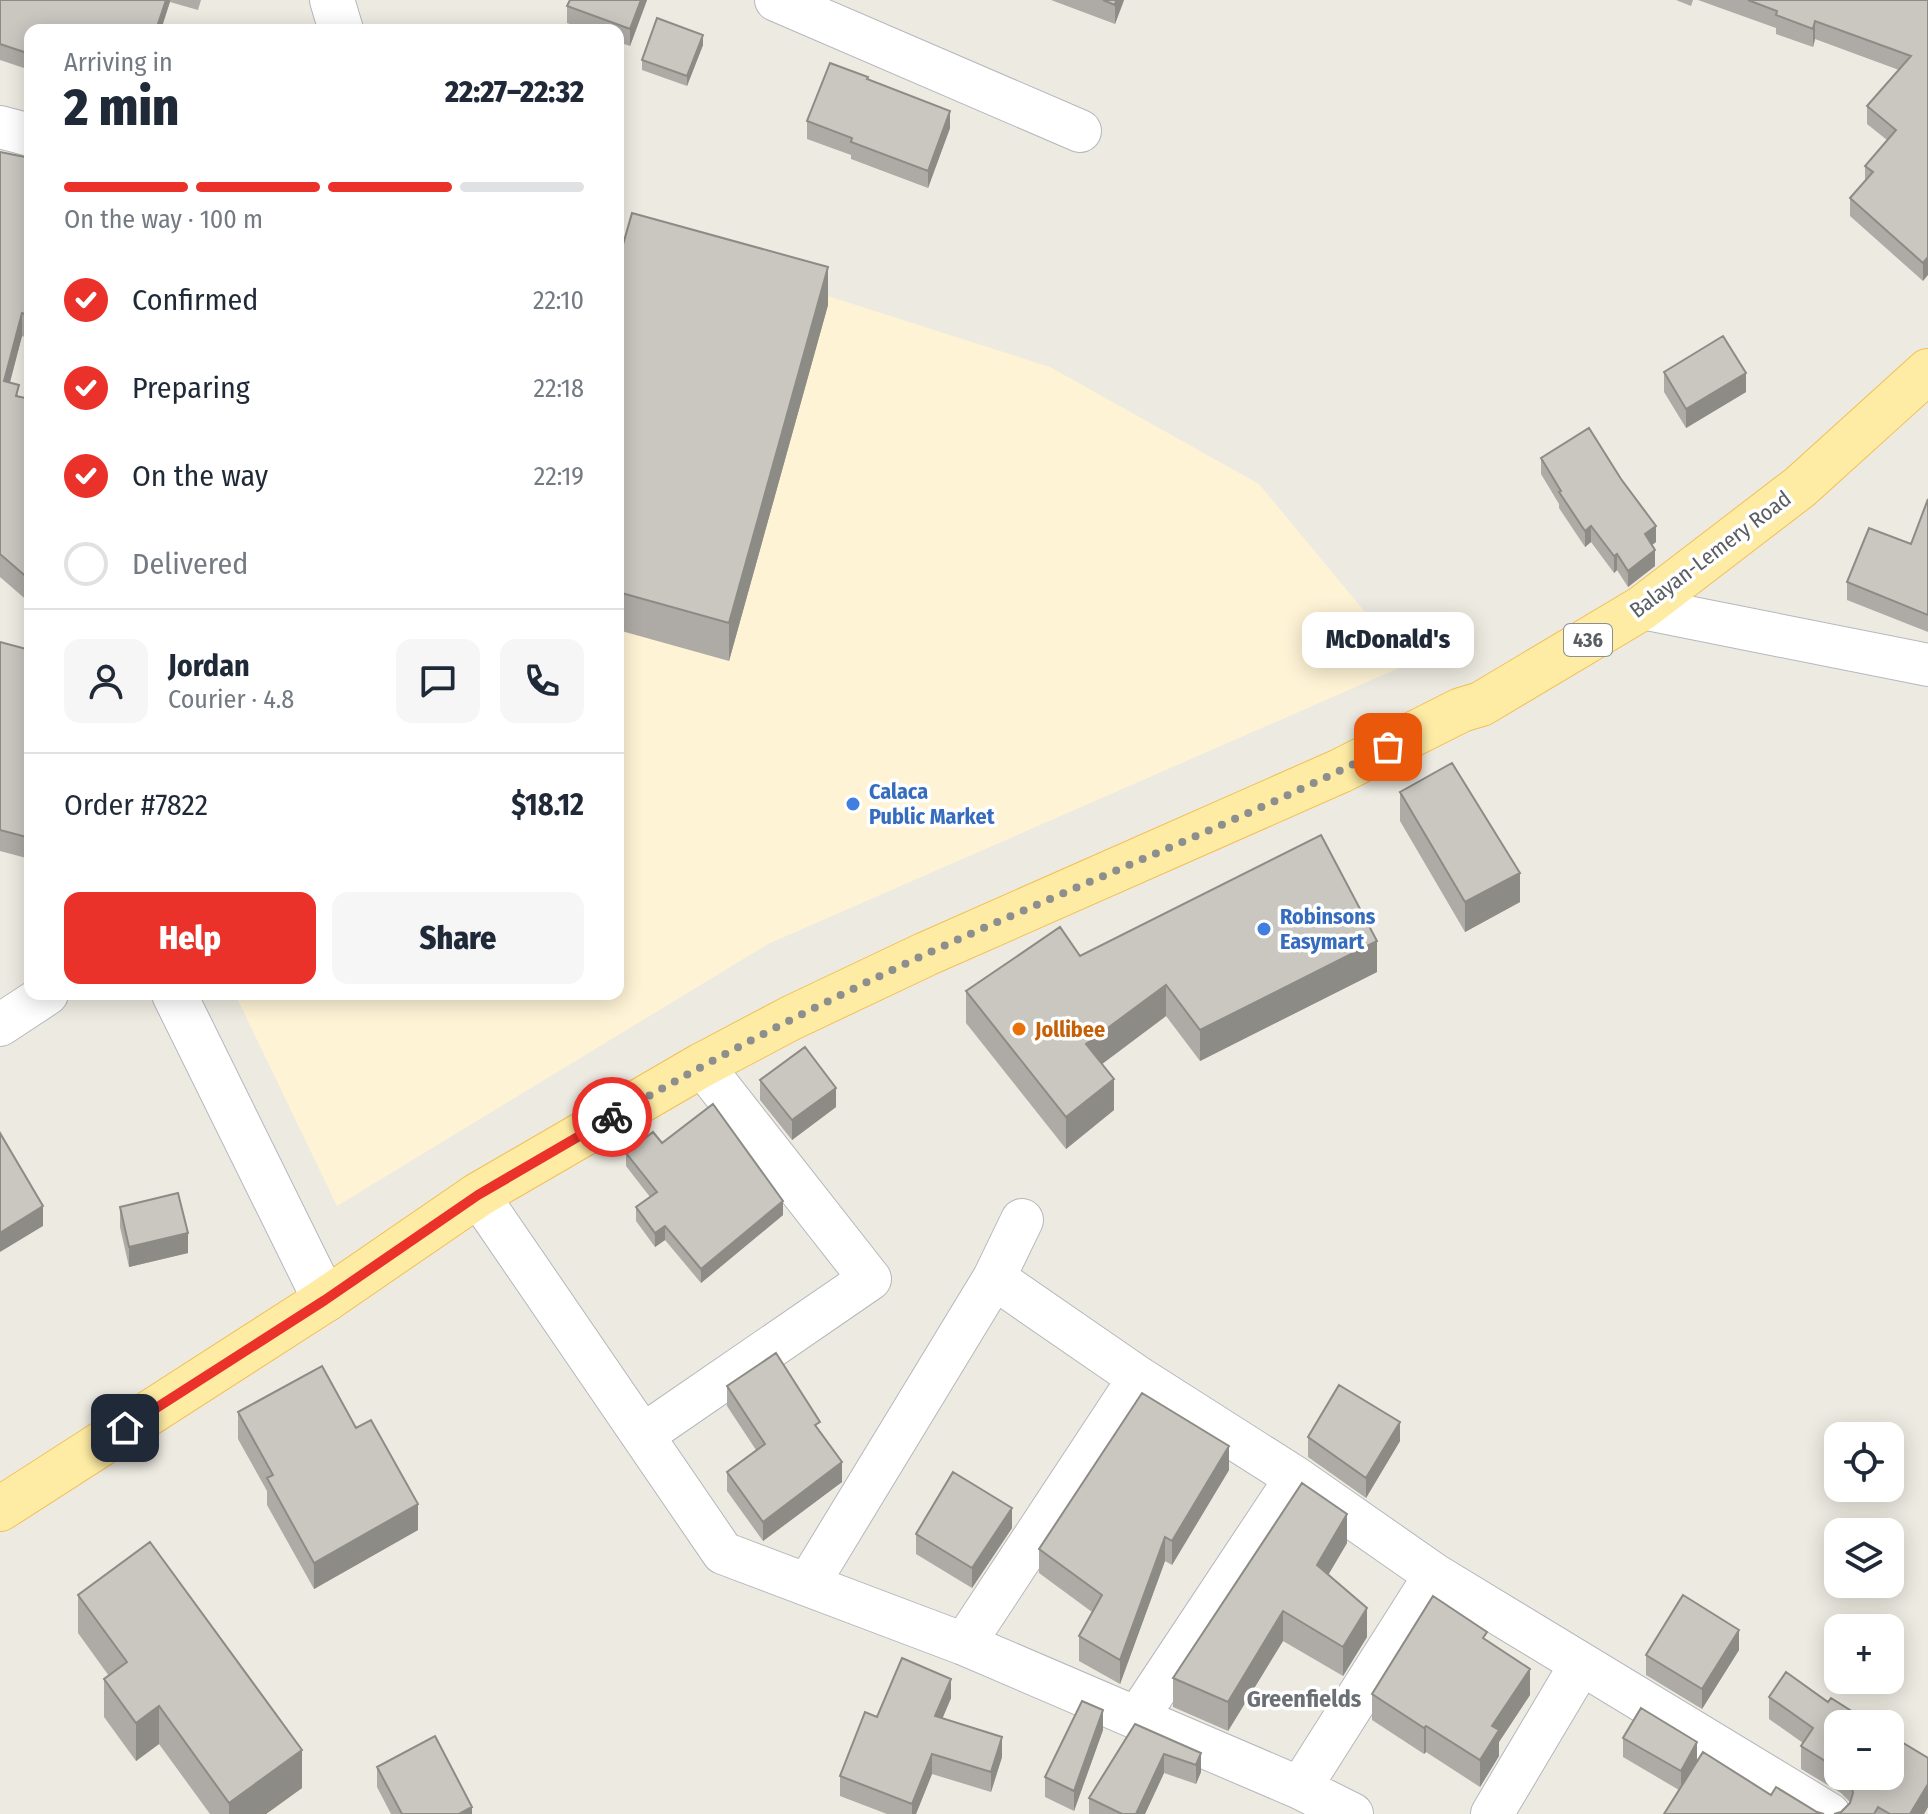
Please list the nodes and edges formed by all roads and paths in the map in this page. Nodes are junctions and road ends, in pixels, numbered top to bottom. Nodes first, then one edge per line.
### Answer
1 (332, 0) edge
2 (776, 0) edge
3 (339, 24) edge
4 (0, 127) edge
5 (1080, 131) dead end
6 (24, 133) edge
7 (1928, 371) edge
8 (1642, 608) junction
9 (1928, 665) edge
10 (38, 1000) edge
11 (177, 1000) edge
12 (0, 1025) edge
13 (702, 1065) junction
14 (478, 1195) junction
15 (1022, 1220) dead end
16 (994, 1278) junction
17 (325, 1300) junction
18 (1139, 1378) junction
19 (643, 1435) junction
20 (1296, 1478) junction
21 (0, 1509) edge
22 (1435, 1575) junction
23 (808, 1584) junction
24 (964, 1644) junction
25 (1581, 1664) junction
26 (1137, 1718) junction
27 (1300, 1788) junction
28 (1352, 1814) edge
29 (1492, 1814) edge
30 (1829, 1814) edge

1 - 3 street
2 - 5 street
4 - 6 street
7 - 8 main road, Balayan-Lemery Road / 436
8 - 9 street
8 - 13 main road, Balayan-Lemery Road / 436
10 - 12 street
11 - 17 street
13 - 14 main road, Balayan-Lemery Road / 436
13 - 19 street
14 - 17 main road, Balayan-Lemery Road / 436
14 - 19 street
15 - 16 street
16 - 18 street
16 - 23 street
17 - 21 main road, Balayan-Lemery Road / 436
18 - 20 street
18 - 24 street
19 - 23 street
20 - 22 street
20 - 26 street
22 - 25 street
22 - 27 street
23 - 24 street
24 - 26 street
25 - 29 street
25 - 30 street
26 - 27 street
27 - 28 street

